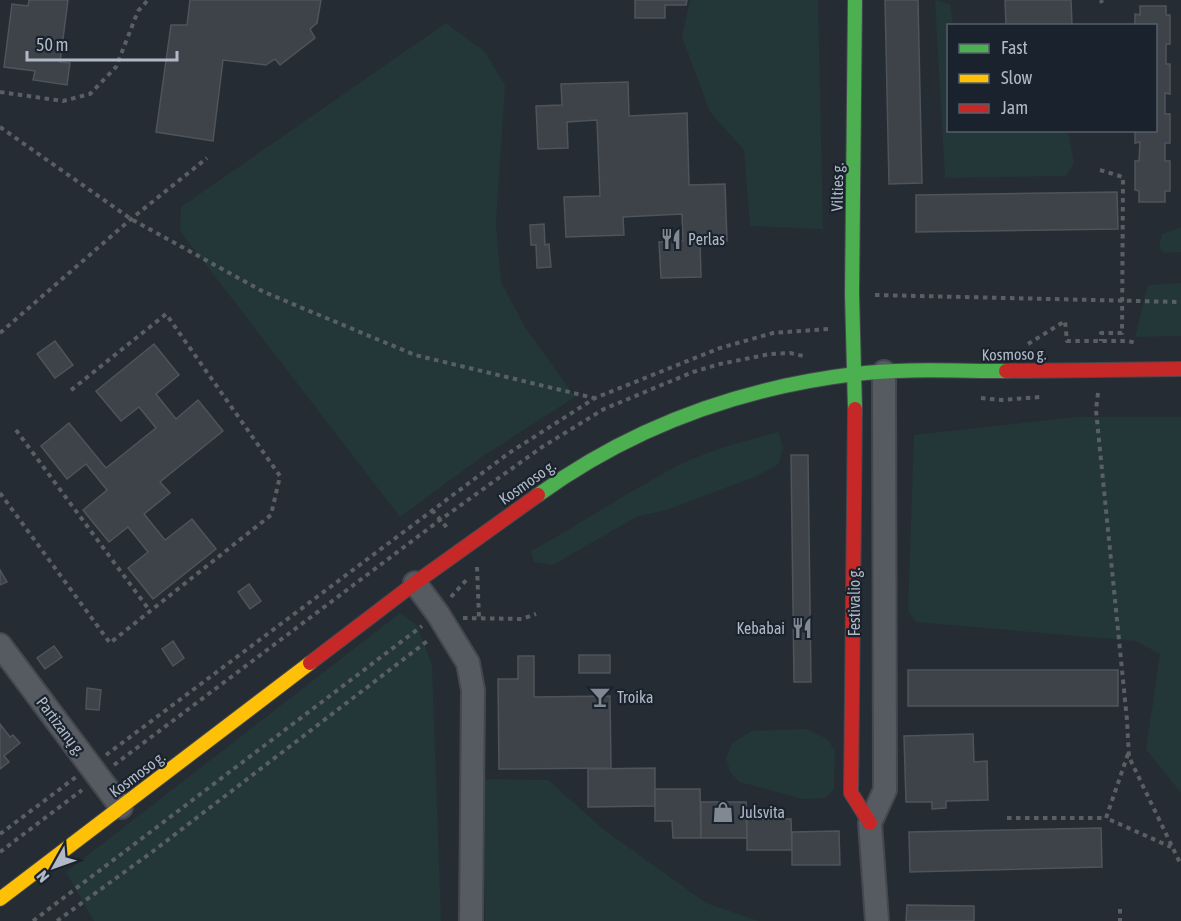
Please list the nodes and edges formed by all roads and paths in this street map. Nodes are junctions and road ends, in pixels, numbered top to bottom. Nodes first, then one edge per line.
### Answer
1 (148, 0) edge
2 (855, 0) edge
3 (0, 92) edge
4 (0, 127) edge
5 (207, 158) dead end
6 (1100, 170) dead end
7 (131, 219) junction
8 (852, 294) junction
9 (1122, 300) junction
10 (1181, 302) edge
11 (1065, 321) dead end
12 (830, 329) dead end
13 (0, 333) edge
14 (1101, 341) junction
15 (1144, 345) dead end
16 (1101, 369) junction
17 (1181, 369) edge
18 (884, 372) junction
19 (855, 374) junction
20 (70, 391) dead end
21 (1086, 394) dead end
22 (1097, 394) junction
23 (1109, 394) dead end
24 (1044, 396) dead end
25 (595, 398) junction
26 (978, 398) dead end
27 (16, 430) dead end
28 (0, 493) edge
29 (415, 583) junction
30 (150, 611) junction
31 (444, 614) junction
32 (536, 614) dead end
33 (479, 617) junction
34 (0, 645) edge
35 (1129, 750) junction
36 (91, 766) junction
37 (121, 807) junction
38 (1007, 818) dead end
39 (1106, 818) junction
40 (870, 823) junction
41 (0, 834) edge
42 (1173, 848) junction
43 (1181, 865) edge
44 (0, 899) edge
45 (1120, 909) dead end
46 (33, 921) edge
47 (57, 921) edge
48 (471, 921) edge
49 (877, 921) edge
50 (1120, 921) edge

1 - 3 path
2 - 8 main road, Vilties g.
4 - 7 path
5 - 7 path
6 - 9 path
7 - 13 path
7 - 25 path
8 - 9 path
8 - 19 main road, Vilties g.
9 - 10 path
9 - 14 path
11 - 14 path
12 - 25 path
14 - 15 path
14 - 16 path
16 - 17 main road, Kosmoso g.
16 - 18 main road, Kosmoso g.
16 - 22 path
18 - 19 main road, Kosmoso g.
18 - 40 street, Festivalio g.
19 - 29 main road, Kosmoso g.
19 - 40 main road, Festivalio g.
20 - 30 path
21 - 22 path
22 - 23 path
22 - 35 path
24 - 26 path
25 - 36 path
27 - 30 path
28 - 30 path
29 - 31 street
29 - 37 main road, Kosmoso g.
31 - 33 path
31 - 33 path
31 - 46 path
31 - 47 path
31 - 48 street
32 - 33 path
34 - 36 street, Partizanų g.
35 - 39 path
35 - 42 path
36 - 37 street, Partizanų g.
36 - 41 path
37 - 44 main road, Kosmoso g.
38 - 39 path
39 - 42 path
40 - 49 street, Festivalio g.
42 - 43 path
45 - 50 path

